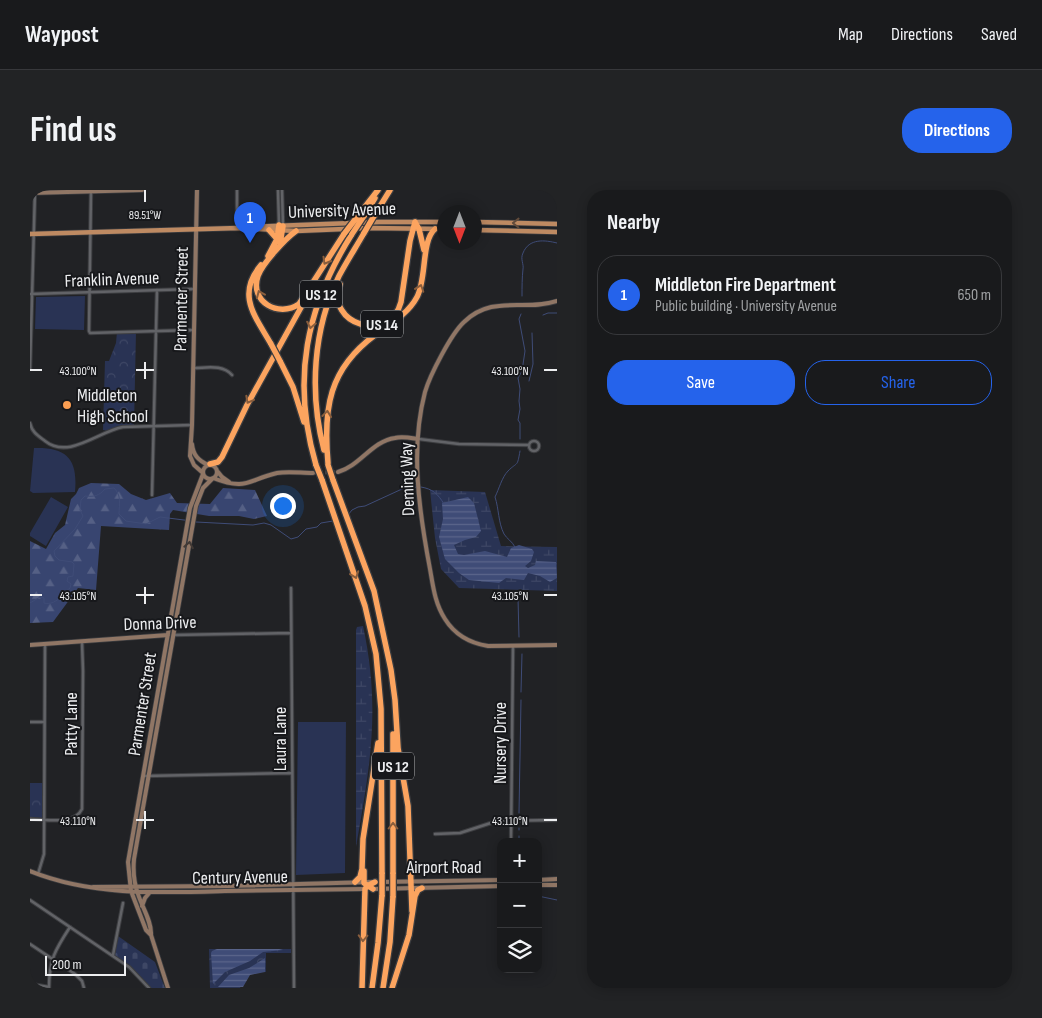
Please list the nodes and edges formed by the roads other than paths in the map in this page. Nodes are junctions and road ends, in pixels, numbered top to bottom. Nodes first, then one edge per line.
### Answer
1 (142, 190) edge
2 (197, 190) edge
3 (238, 190) edge
4 (278, 190) edge
5 (282, 190) edge
6 (379, 190) edge
7 (390, 190) edge
8 (91, 191) edge
9 (33, 192) edge
10 (360, 216) junction
11 (415, 222) junction
12 (437, 222) edge
13 (482, 222) edge
14 (557, 224) edge
15 (238, 228) junction
16 (281, 228) junction
17 (196, 229) junction
18 (416, 229) junction
19 (435, 229) joint
20 (269, 230) junction
21 (482, 230) edge
22 (296, 231) junction
23 (90, 232) junction
24 (557, 232) edge
25 (32, 234) edge
26 (277, 239) junction
27 (278, 248) junction
28 (425, 254) junction
29 (352, 255) junction
30 (194, 289) junction
31 (310, 289) junction
32 (157, 290) junction
33 (89, 292) junction
34 (31, 294) edge
35 (557, 301) edge
36 (194, 330) junction
37 (156, 331) junction
38 (30, 336) edge
39 (193, 368) junction
40 (30, 369) edge
41 (232, 375) dead end
42 (30, 423) edge
43 (192, 425) junction
44 (154, 426) junction
45 (191, 439) junction
46 (418, 439) junction
47 (310, 442) junction
48 (529, 446) dead end
49 (328, 464) junction
50 (209, 465) junction
51 (217, 470) junction
52 (338, 472) tunnel mouth
53 (313, 473) tunnel mouth
54 (203, 474) junction
55 (213, 478) junction
56 (248, 484) junction
57 (152, 495) dead end
58 (291, 588) dead end
59 (291, 632) junction
60 (168, 635) junction
61 (173, 635) junction
62 (82, 642) junction
63 (30, 645) edge
64 (45, 645) junction
65 (513, 645) junction
66 (557, 645) edge
67 (389, 657) junction
68 (381, 709) junction
69 (30, 722) edge
70 (44, 722) junction
71 (292, 773) junction
72 (146, 776) junction
73 (44, 819) junction
74 (30, 820) edge
75 (512, 820) junction
76 (557, 820) edge
77 (435, 834) dead end
78 (364, 836) junction
79 (511, 838) edge
80 (30, 871) edge
81 (38, 874) junction
82 (497, 880) edge
83 (542, 880) edge
84 (557, 880) edge
85 (412, 881) junction
86 (355, 882) junction
87 (375, 882) joint
88 (292, 885) junction
89 (542, 885) edge
90 (557, 885) edge
91 (129, 886) junction
92 (135, 886) junction
93 (367, 886) junction
94 (497, 886) edge
95 (93, 887) junction
96 (412, 888) junction
97 (422, 888) junction
98 (388, 889) joint
99 (292, 890) junction
100 (131, 891) junction
101 (137, 892) junction
102 (150, 892) junction
103 (30, 900) edge
104 (123, 904) dead end
105 (142, 906) junction
106 (412, 911) junction
107 (70, 927) junction
108 (151, 935) junction
109 (30, 944) edge
110 (113, 955) junction
111 (52, 959) junction
112 (30, 984) edge
113 (49, 988) edge
114 (84, 988) edge
115 (149, 988) edge
116 (168, 988) edge
117 (294, 988) edge
118 (362, 988) edge
119 (372, 988) edge
120 (383, 988) edge
121 (392, 988) edge

1 - 8 street
2 - 17 street, Parmenter Street
3 - 15 street
4 - 16 street
5 - 16 street
6 - 10 highway, US 12
7 - 29 highway, US 12, bridge
8 - 9 street
8 - 23 street
9 - 25 street
10 -> 31 highway, bridge
10 -> 47 highway, US 12, bridge
11 - 12 main road, University Avenue
11 - 16 main road, University Avenue
11 - 18 highway, US 14
14 -> 13 main road
15 - 16 main road, University Avenue
15 - 17 main road, University Avenue
15 - 20 main road, University Avenue
16 - 20 main road, University Avenue
16 - 22 main road, University Avenue
16 - 26 highway
16 - 27 highway
17 - 23 main road, University Avenue
17 - 30 street, Parmenter Street
18 - 19 main road, University Avenue
18 - 22 main road, University Avenue
18 - 28 highway
18 - 29 highway, US 14
19 - 28 highway
20 - 26 highway
21 - 24 main road
22 - 27 highway
23 - 25 main road, University Avenue
23 - 33 street
25 - 34 street
26 - 47 highway, bridge
31 -> 27 highway
49 -> 28 highway
29 - 49 highway, US 12
30 - 32 street, Franklin Avenue
30 - 36 street, Parmenter Street
31 -> 50 highway
32 - 33 street, Franklin Avenue
32 - 37 street
33 - 34 street, Franklin Avenue
33 - 37 street
34 - 38 street
35 - 46 street, Deming Way
36 - 37 street
36 - 39 street, Parmenter Street
37 - 44 street
38 - 40 street
39 - 41 street
39 - 43 street, Parmenter Street
42 - 44 street
43 - 44 street
43 - 45 street, Parmenter Street
44 - 57 street
45 - 50 street, Parmenter Street
45 - 54 street, Parmenter Street
46 - 48 street
46 - 52 street
46 - 65 street, Deming Way
47 -> 68 highway, US 12, bridge
49 - 67 highway, US 12, bridge
50 - 51 street
50 - 54 street
51 - 55 street
51 - 56 street
53 - 56 street
54 - 55 street
54 - 60 street, Parmenter Street
55 - 56 street
61 -> 55 street, Parmenter Street
58 - 59 street, Laura Lane
59 - 61 street, Donna Drive
59 - 71 street, Laura Lane
60 - 61 street, Donna Drive
60 - 62 street, Donna Drive
60 - 72 street, Parmenter Street
61 - 72 street, Parmenter Street
62 - 64 street, Donna Drive
62 - 73 street, Patty Lane
63 - 64 street, Donna Drive
64 - 70 street
65 - 66 street, Deming Way
65 - 75 street, Nursery Drive
67 - 85 highway
120 -> 67 highway, US 12, bridge
68 - 78 highway
68 - 119 highway, US 12, bridge
69 - 70 street
70 - 73 street
71 - 72 street
71 - 88 street, Laura Lane
72 - 91 street, Parmenter Street
72 - 92 street, Parmenter Street
73 - 74 street
73 - 81 street
75 - 76 street
75 - 77 street
75 - 79 street, Nursery Drive
78 - 86 highway
78 - 93 highway
80 - 81 street, Century Avenue
81 - 95 street, Century Avenue
82 - 85 street, Airport Road
83 - 84 street
85 - 87 street, Airport Road
85 - 96 highway
86 - 88 street, Century Avenue
86 - 93 street, Century Avenue
87 - 93 highway
88 - 92 street, Century Avenue
88 - 99 street, Laura Lane
89 - 90 street
91 - 92 street, Century Avenue
91 - 95 street, Century Avenue
91 - 100 street, Parmenter Street
92 - 101 street, Parmenter Street
93 - 98 street, Century Avenue
93 - 99 street, Century Avenue
93 -> 118 highway
94 - 97 street, Airport Road
95 - 100 street, Century Avenue
96 - 97 street, Airport Road
96 - 98 street, Airport Road
96 - 106 highway
97 - 106 highway
99 - 102 street, Century Avenue
99 - 117 street, Laura Lane
100 - 101 street, Century Avenue
100 - 108 street, Parmenter Street
101 - 102 street, Century Avenue
101 - 105 street, Parmenter Street
102 - 105 street
103 - 107 street
104 - 110 street
105 - 108 street, Parmenter Street
106 - 121 highway
107 - 110 street
107 - 111 street
108 - 116 street, Parmenter Street
109 - 111 street
110 - 115 street
111 - 113 street
111 - 114 street
112 - 113 street

